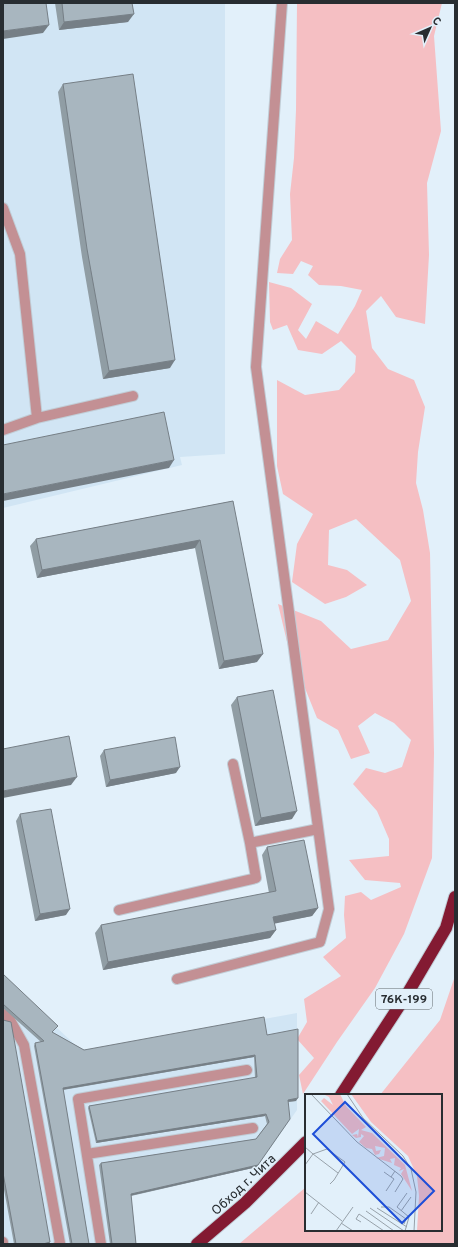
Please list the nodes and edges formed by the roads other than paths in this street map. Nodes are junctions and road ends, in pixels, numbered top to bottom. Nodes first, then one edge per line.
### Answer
1 (282, 3) edge
2 (3, 208) edge
3 (133, 396) dead end
4 (37, 418) junction
5 (3, 430) edge
6 (233, 764) dead end
7 (318, 829) junction
8 (250, 843) junction
9 (455, 897) edge
10 (119, 910) dead end
11 (177, 979) dead end
12 (3, 1014) edge
13 (247, 1070) dead end
14 (342, 1094) edge
15 (253, 1128) dead end
16 (305, 1143) edge
17 (87, 1154) junction
18 (59, 1244) edge
19 (101, 1244) edge
20 (197, 1244) edge

1 - 7 lane
2 - 4 lane
3 - 4 lane
4 - 5 lane
6 - 8 lane
7 - 8 lane
7 - 11 lane
8 - 10 lane
9 - 14 highway, 76К-199
12 - 18 lane
13 - 17 lane
15 - 17 lane
16 - 20 highway, Обход г. Чита
17 - 19 lane

